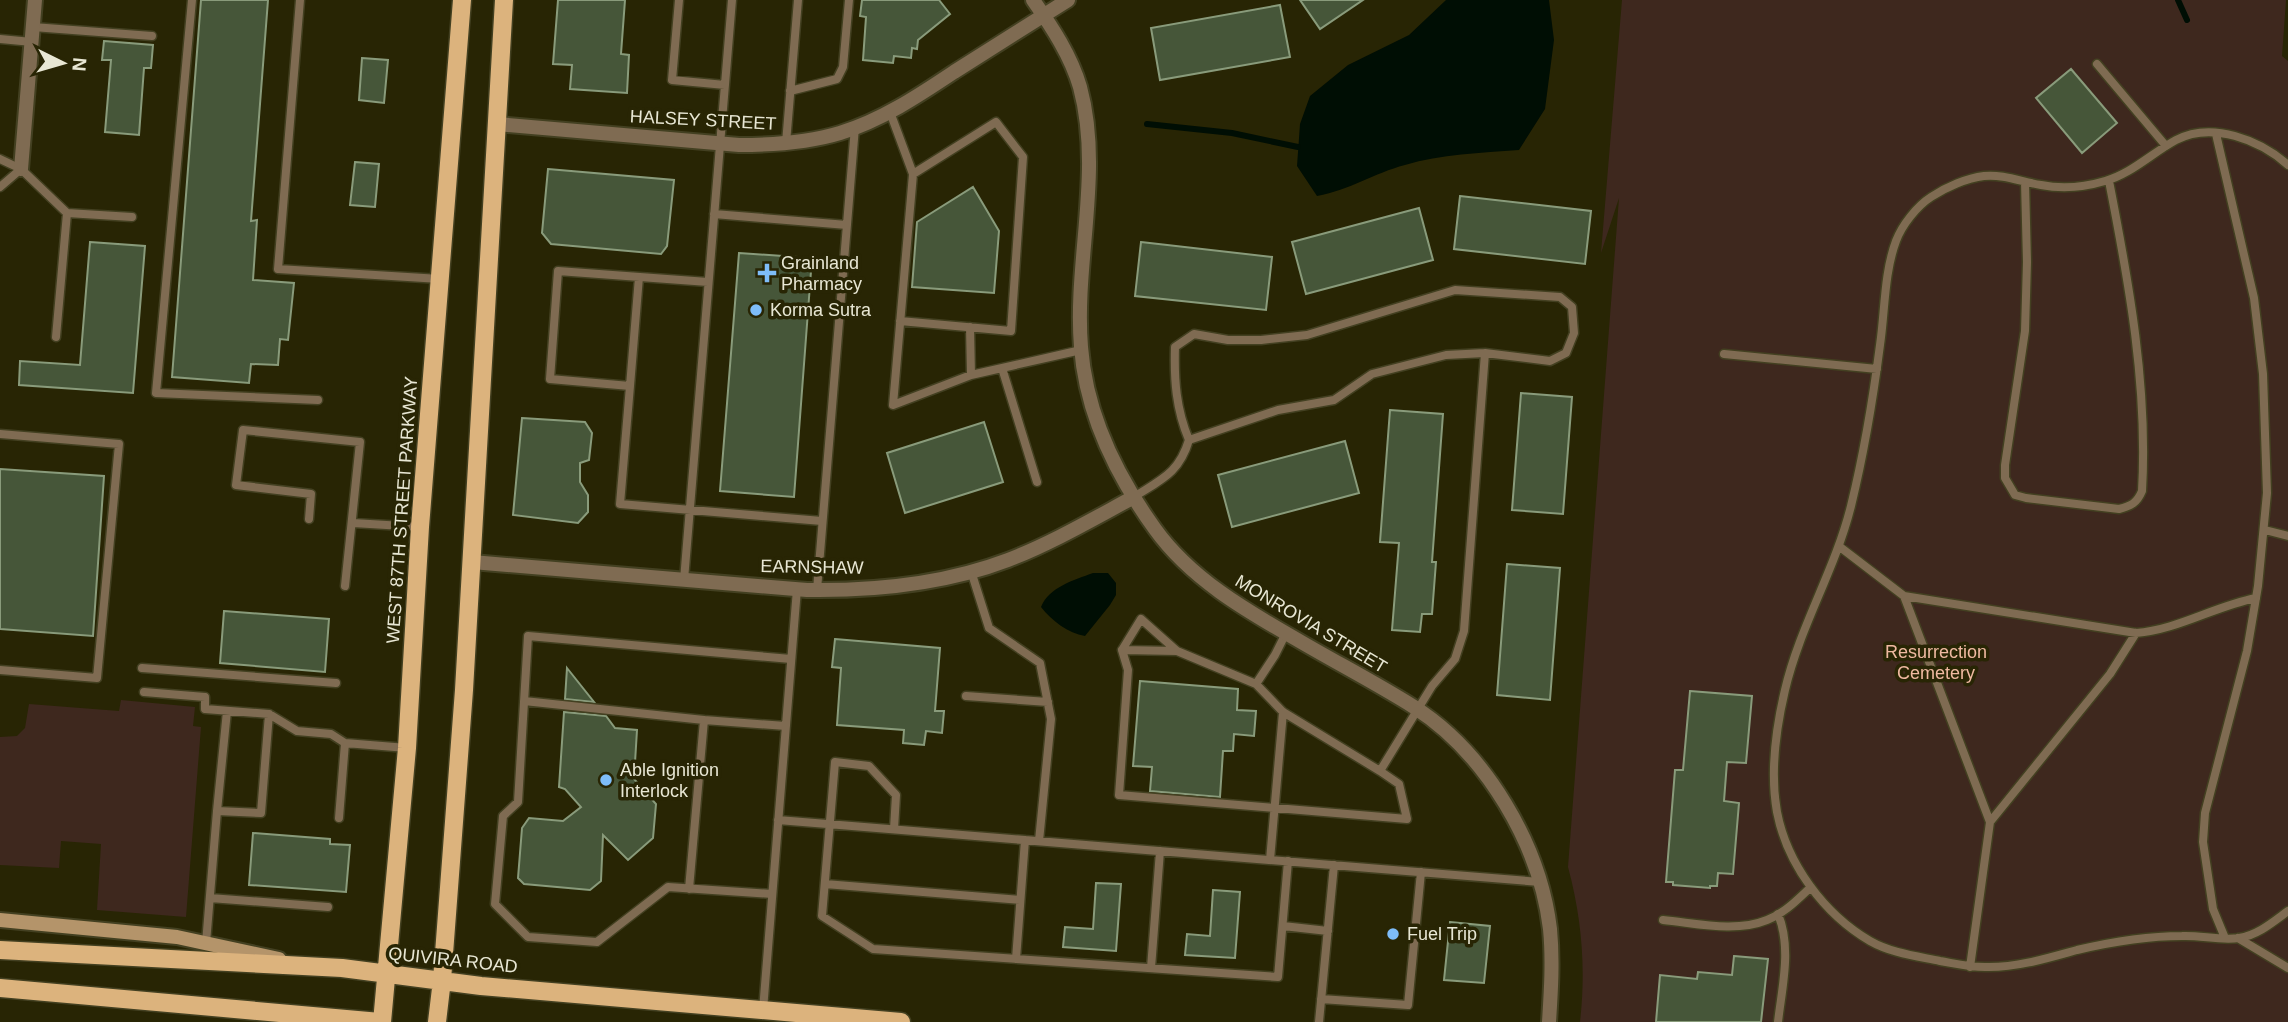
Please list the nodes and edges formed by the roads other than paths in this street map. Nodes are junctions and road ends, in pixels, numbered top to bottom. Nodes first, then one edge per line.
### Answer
1 (35, 0) edge
2 (192, 0) edge
3 (300, 0) edge
4 (462, 0) edge
5 (505, 0) edge
6 (679, 0) edge
7 (732, 0) edge
8 (797, 0) edge
9 (849, 0) edge
10 (1033, 0) edge
11 (1068, 0) edge
12 (1044, 16) junction
13 (32, 34) junction
14 (152, 36) dead end
15 (0, 39) edge
16 (2097, 64) dead end
17 (725, 85) junction
18 (790, 91) junction
19 (890, 112) junction
20 (496, 124) junction
21 (855, 127) junction
22 (2216, 134) junction
23 (720, 143) junction
24 (786, 143) junction
25 (2166, 146) junction
26 (0, 159) edge
27 (2288, 165) edge
28 (21, 169) junction
29 (913, 174) junction
30 (2109, 181) junction
31 (2025, 182) junction
32 (0, 187) edge
33 (67, 213) junction
34 (714, 214) junction
35 (132, 217) dead end
36 (847, 225) junction
37 (639, 277) junction
38 (440, 279) junction
39 (708, 282) junction
40 (900, 321) junction
41 (970, 327) junction
42 (57, 337) dead end
43 (1081, 350) junction
44 (1485, 353) junction
45 (1724, 354) dead end
46 (1002, 368) junction
47 (1877, 369) junction
48 (971, 375) junction
49 (629, 386) junction
50 (318, 400) dead end
51 (0, 434) edge
52 (1189, 440) junction
53 (1037, 482) dead end
54 (1134, 497) junction
55 (689, 510) junction
56 (309, 519) dead end
57 (822, 521) junction
58 (352, 523) junction
59 (420, 527) junction
60 (2265, 530) junction
61 (2288, 536) edge
62 (1840, 548) junction
63 (472, 562) junction
64 (971, 571) junction
65 (684, 580) junction
66 (345, 586) dead end
67 (797, 589) junction
68 (817, 590) junction
69 (1905, 596) junction
70 (2256, 598) junction
71 (1286, 633) junction
72 (2136, 633) junction
73 (1122, 650) junction
74 (1177, 651) junction
75 (791, 659) junction
76 (142, 668) dead end
77 (0, 670) edge
78 (336, 683) dead end
79 (1256, 684) junction
80 (144, 692) dead end
81 (966, 696) dead end
82 (524, 701) junction
83 (1048, 702) junction
84 (1417, 709) junction
85 (227, 711) junction
86 (1283, 712) junction
87 (270, 714) junction
88 (704, 720) junction
89 (786, 726) junction
90 (345, 743) junction
91 (407, 748) junction
92 (1380, 771) junction
93 (1274, 808) junction
94 (217, 811) junction
95 (339, 818) dead end
96 (778, 820) junction
97 (1990, 822) junction
98 (831, 824) junction
99 (894, 830) junction
100 (1025, 840) junction
101 (1039, 841) junction
102 (1160, 851) junction
103 (1270, 860) junction
104 (1288, 862) junction
105 (1334, 865) junction
106 (1421, 872) junction
107 (1540, 882) junction
108 (825, 884) junction
109 (1811, 887) junction
110 (689, 889) junction
111 (772, 894) junction
112 (210, 898) junction
113 (1020, 900) junction
114 (328, 908) dead end
115 (2288, 911) edge
116 (1778, 914) junction
117 (0, 920) edge
118 (1662, 920) dead end
119 (1283, 926) junction
120 (1328, 931) junction
121 (2225, 938) junction
122 (2238, 938) junction
123 (206, 943) junction
124 (0, 950) edge
125 (1016, 958) junction
126 (314, 967) junction
127 (1970, 967) junction
128 (1151, 968) junction
129 (2288, 968) edge
130 (386, 974) junction
131 (442, 980) junction
132 (0, 988) edge
133 (1321, 999) junction
134 (765, 1016) edge
135 (381, 1022) edge
136 (437, 1022) edge
137 (901, 1022) edge
138 (1319, 1022) edge
139 (1549, 1022) edge
140 (1778, 1022) edge

1 - 13 street
2 - 50 lane
3 - 38 lane
4 - 38 main road, WEST 87TH STREET PARKWAY
5 - 20 main road
6 - 17 lane
7 - 17 lane
8 - 18 lane
9 - 18 lane
10 - 12 street, MONROVIA STREET
11 - 12 street, HALSEY STREET
12 - 19 street, HALSEY STREET
12 - 43 street, MONROVIA STREET
13 - 14 lane
13 - 15 lane
13 - 28 street
16 - 25 lane
17 - 23 lane
18 - 24 lane
19 - 21 street, HALSEY STREET
19 - 29 lane
20 - 23 street, HALSEY STREET
20 - 63 main road
21 - 24 street, HALSEY STREET
21 - 36 lane
22 - 25 lane
22 - 27 lane
22 - 60 lane
23 - 24 street, HALSEY STREET
23 - 34 lane
25 - 30 lane
26 - 28 lane
28 - 32 lane
28 - 33 lane
29 - 40 lane
29 - 41 lane
30 - 31 lane
30 - 31 lane
31 - 47 lane
33 - 35 lane
33 - 42 lane
34 - 36 lane
34 - 39 lane
36 - 57 lane
37 - 39 lane
37 - 49 lane
37 - 49 lane
38 - 59 main road, WEST 87TH STREET PARKWAY
39 - 55 lane
40 - 41 lane
40 - 48 lane
41 - 48 lane
43 - 46 lane
43 - 54 street, MONROVIA STREET
44 - 52 lane
44 - 52 lane
44 - 84 lane
45 - 47 lane
46 - 48 lane
46 - 53 lane
47 - 62 lane
49 - 55 lane
51 - 77 lane
52 - 54 lane
54 - 64 street, EARNSHAW
54 - 71 street, MONROVIA STREET
55 - 57 lane
55 - 65 lane
56 - 58 lane
57 - 68 lane
58 - 59 lane
58 - 66 lane
59 - 91 main road, WEST 87TH STREET PARKWAY
60 - 61 lane
60 - 70 lane
62 - 69 lane
62 - 109 lane
63 - 65 street, EARNSHAW
63 - 131 main road
64 - 68 street, EARNSHAW
64 - 83 lane
65 - 67 street, EARNSHAW
67 - 68 street, EARNSHAW
67 - 75 lane
69 - 72 lane
69 - 97 lane
70 - 72 lane
70 - 121 lane
71 - 79 lane
71 - 84 street, MONROVIA STREET
72 - 97 lane
73 - 74 lane
73 - 74 lane
73 - 93 lane
74 - 79 lane
75 - 82 lane
75 - 89 lane
76 - 78 lane
79 - 86 lane
80 - 85 lane
81 - 83 lane
82 - 88 lane
82 - 110 lane
83 - 101 lane
84 - 92 lane
84 - 107 street, MONROVIA STREET
85 - 87 lane
85 - 94 lane
86 - 92 lane
86 - 93 lane
87 - 90 lane
87 - 94 lane
88 - 89 lane
88 - 110 lane
89 - 96 lane
90 - 91 lane
90 - 95 lane
91 - 130 main road, WEST 87TH STREET PARKWAY
92 - 93 lane
93 - 103 lane
94 - 112 lane
96 - 98 lane
96 - 111 lane
97 - 127 lane
98 - 99 lane
98 - 99 lane
98 - 108 lane
99 - 100 lane
100 - 101 lane
100 - 113 lane
101 - 102 lane
102 - 103 lane
102 - 128 lane
103 - 104 lane
104 - 105 lane
104 - 119 lane
105 - 106 lane
105 - 120 lane
106 - 107 lane
106 - 133 lane
107 - 139 street, MONROVIA STREET
108 - 113 lane
108 - 125 lane
109 - 116 lane
109 - 127 lane
110 - 111 lane
111 - 134 lane
112 - 114 lane
112 - 123 lane
113 - 125 lane
115 - 122 lane
116 - 118 lane
116 - 140 lane
117 - 123 main road
119 - 120 lane
119 - 128 lane
120 - 133 lane
121 - 122 lane
121 - 127 lane
122 - 129 lane
123 - 126 main road
124 - 126 main road, QUIVIRA ROAD
125 - 128 lane
126 - 130 main road, QUIVIRA ROAD
130 - 131 main road, QUIVIRA ROAD
130 - 135 main road, WEST 87TH STREET PARKWAY
131 - 134 main road, QUIVIRA ROAD
131 - 136 main road
132 - 135 main road
133 - 138 lane
134 - 137 main road

